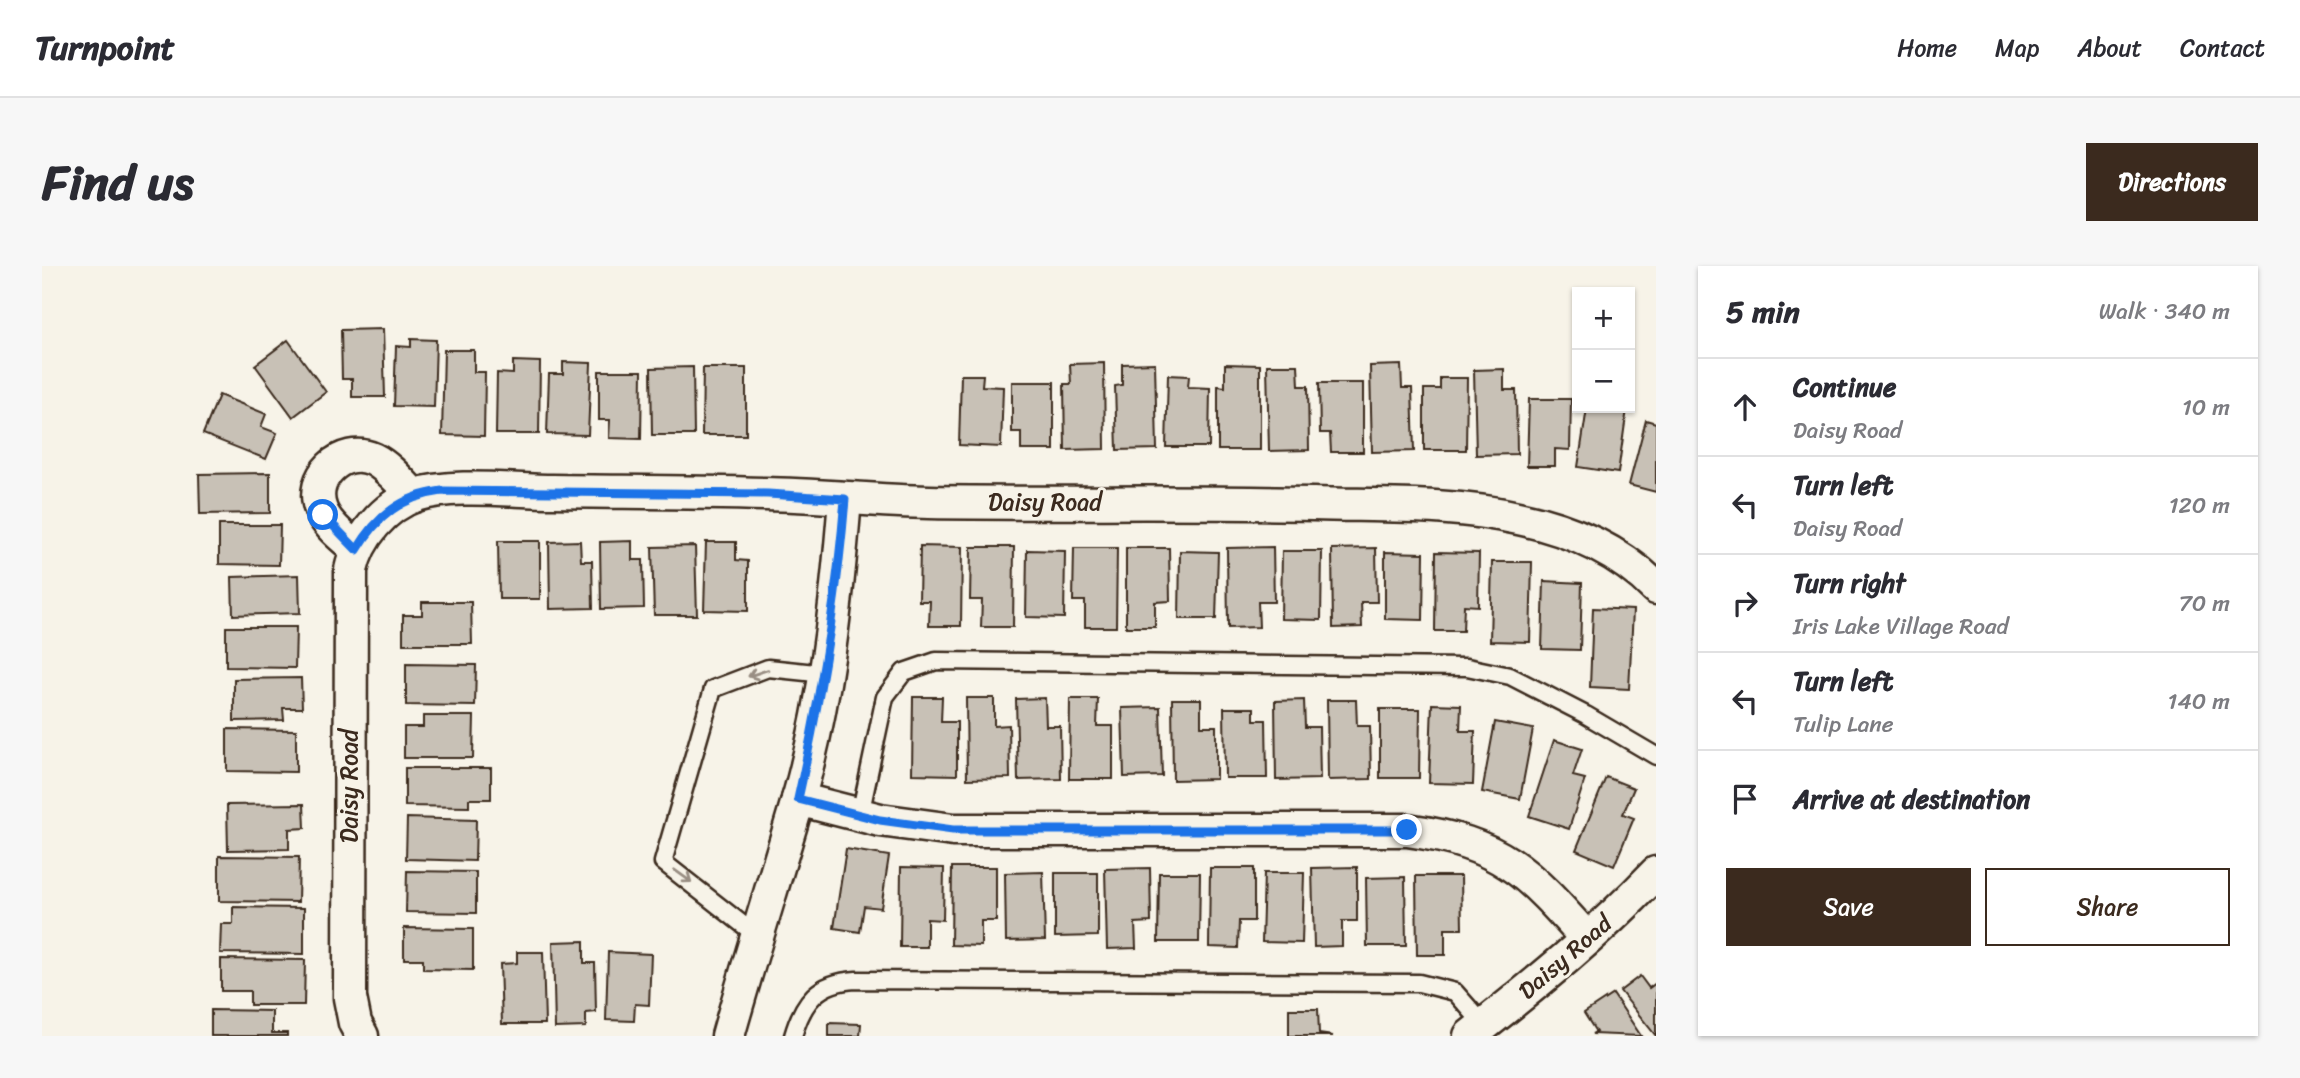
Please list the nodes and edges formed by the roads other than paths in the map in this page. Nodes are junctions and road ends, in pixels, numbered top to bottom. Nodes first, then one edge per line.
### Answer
1 (414, 496) junction
2 (845, 499) junction
3 (357, 550) junction
4 (1656, 588) edge
5 (825, 674) junction
6 (1656, 756) edge
7 (798, 799) junction
8 (860, 815) junction
9 (1656, 873) edge
10 (756, 935) junction
11 (1587, 939) junction
12 (1477, 1030) edge
13 (354, 1032) edge
14 (728, 1036) edge
15 (793, 1036) edge

1 - 2 street, Daisy Road
1 - 3 street, Daisy Road
1 - 3 street
2 - 4 street, Daisy Road
2 - 5 street
3 - 13 street, Daisy Road
5 - 7 street
5 -> 10 lane
6 - 8 lane
7 - 8 street
7 - 10 street
8 - 11 street
9 - 11 street, Daisy Road
10 - 14 street
11 - 12 street, Daisy Road
12 - 15 lane

